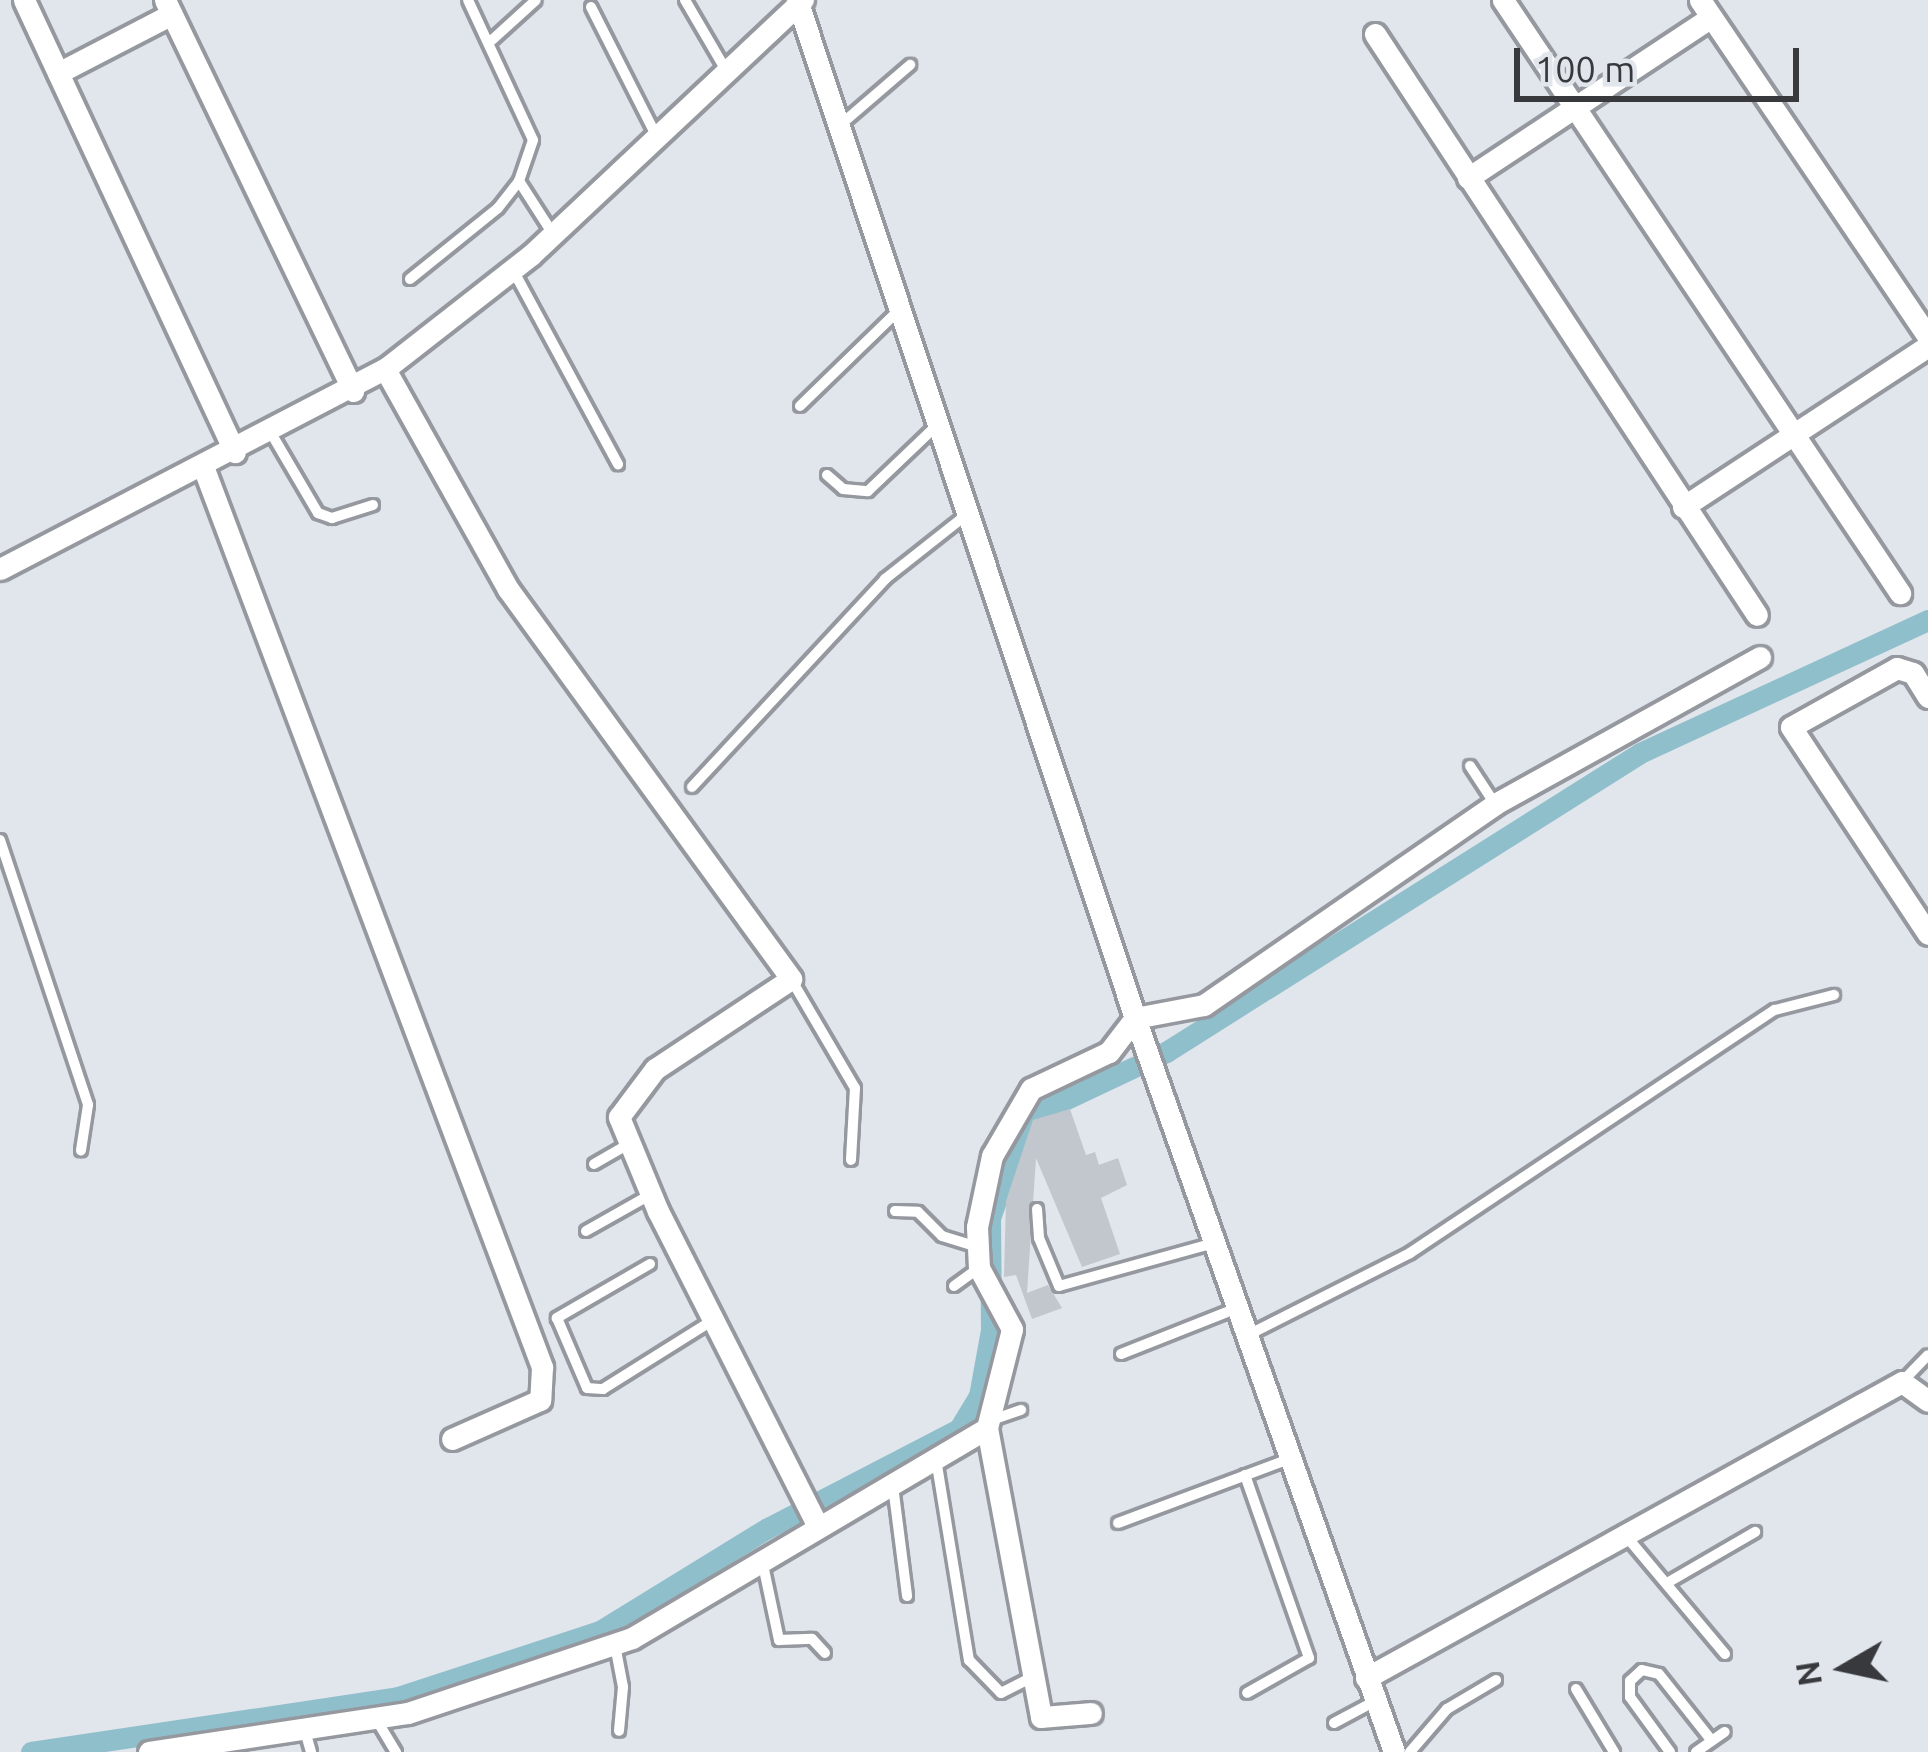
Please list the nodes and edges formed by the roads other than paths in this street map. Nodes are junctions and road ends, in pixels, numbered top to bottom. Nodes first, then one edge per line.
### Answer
1 (24, 0) edge
2 (468, 0) edge
3 (536, 0) edge
4 (685, 0) edge
5 (1503, 0) edge
6 (800, 2) edge
7 (169, 7) edge
8 (590, 7) dead end
9 (1705, 9) edge
10 (1375, 34) dead end
11 (492, 40) junction
12 (910, 65) dead end
13 (727, 72) junction
14 (58, 74) junction
15 (1576, 110) junction
16 (839, 126) junction
17 (657, 137) junction
18 (1468, 178) junction
19 (519, 181) junction
20 (553, 234) junction
21 (513, 270) junction
22 (410, 279) dead end
23 (899, 310) junction
24 (1928, 342) edge
25 (385, 369) junction
26 (353, 391) junction
27 (800, 406) dead end
28 (939, 424) junction
29 (271, 433) junction
30 (1795, 436) junction
31 (235, 452) junction
32 (618, 464) dead end
33 (204, 469) junction
34 (827, 475) dead end
35 (373, 505) dead end
36 (1683, 507) junction
37 (968, 513) junction
38 (0, 569) edge
39 (1900, 593) dead end
40 (1757, 615) dead end
41 (1760, 657) dead end
42 (1928, 697) edge
43 (1470, 766) dead end
44 (692, 787) dead end
45 (1495, 804) junction
46 (0, 840) edge
47 (1928, 934) edge
48 (791, 979) junction
49 (1834, 995) dead end
50 (1139, 1028) junction
51 (627, 1144) junction
52 (81, 1150) dead end
53 (851, 1160) dead end
54 (594, 1165) dead end
55 (650, 1195) junction
56 (1037, 1209) dead end
57 (895, 1211) dead end
58 (586, 1232) dead end
59 (1214, 1243) junction
60 (650, 1264) dead end
61 (986, 1274) junction
62 (954, 1286) dead end
63 (1237, 1308) junction
64 (713, 1320) junction
65 (1246, 1336) junction
66 (1121, 1354) dead end
67 (1928, 1355) edge
68 (1902, 1382) junction
69 (1928, 1401) edge
70 (1021, 1410) dead end
71 (988, 1425) junction
72 (452, 1439) dead end
73 (1290, 1458) junction
74 (936, 1459) junction
75 (1245, 1475) junction
76 (893, 1481) junction
77 (810, 1511) junction
78 (1118, 1523) dead end
79 (1755, 1532) dead end
80 (1626, 1536) junction
81 (761, 1559) junction
82 (1666, 1583) junction
83 (907, 1596) dead end
84 (615, 1645) junction
85 (825, 1653) dead end
86 (1725, 1654) dead end
87 (1034, 1676) junction
88 (1366, 1678) junction
89 (1496, 1680) dead end
90 (1576, 1689) dead end
91 (1247, 1693) dead end
92 (1375, 1701) junction
93 (1091, 1713) dead end
94 (376, 1719) junction
95 (1334, 1724) dead end
96 (619, 1731) dead end
97 (1725, 1732) dead end
98 (308, 1741) edge
99 (1712, 1741) junction
100 (149, 1752) edge
101 (396, 1752) edge
102 (1394, 1752) edge
103 (1410, 1752) edge
104 (1614, 1752) edge
105 (1670, 1752) edge
106 (1696, 1752) edge

1 - 14 street
2 - 11 lane
3 - 11 lane
4 - 13 lane
5 - 15 street
6 - 13 street
6 - 16 street
7 - 14 street
7 - 26 street
8 - 17 lane
9 - 15 street
9 - 24 street
10 - 18 street
11 - 19 lane
12 - 16 lane
13 - 17 street
14 - 31 street
15 - 18 street
15 - 30 street
16 - 23 street
17 - 20 street
18 - 36 street
19 - 20 lane
19 - 22 lane
20 - 21 street
21 - 25 street
21 - 32 lane
23 - 27 lane
23 - 28 street
24 - 30 street
25 - 26 street
25 - 48 street
26 - 29 street
28 - 34 lane
28 - 37 street
29 - 31 street
29 - 35 lane
30 - 36 street
30 - 39 street
31 - 33 street
33 - 38 street
33 - 72 street
36 - 40 street
37 - 44 lane
37 - 50 street
41 - 45 street
42 - 47 street
43 - 45 lane
45 - 50 street
46 - 52 lane
48 - 51 street
48 - 53 lane
49 - 65 lane
50 - 59 street
50 - 61 street
51 - 54 lane
51 - 55 street
55 - 58 lane
55 - 64 street
56 - 59 lane
57 - 61 lane
59 - 63 street
60 - 64 lane
61 - 62 lane
61 - 71 street
63 - 65 street
63 - 66 lane
64 - 77 street
65 - 73 street
67 - 68 lane
68 - 69 street
68 - 80 street
70 - 71 lane
71 - 74 street
71 - 87 street
73 - 75 lane
73 - 88 street
74 - 76 street
74 - 87 lane
75 - 78 lane
75 - 91 lane
76 - 77 street
76 - 83 lane
77 - 81 street
79 - 82 lane
80 - 82 lane
80 - 88 street
81 - 84 street
81 - 85 lane
82 - 86 lane
84 - 94 street
84 - 96 lane
87 - 93 street
88 - 92 street
89 - 103 lane
90 - 104 lane
92 - 95 lane
92 - 102 street
94 - 98 street
94 - 101 lane
97 - 99 lane
98 - 100 street
99 - 105 lane
99 - 106 lane

